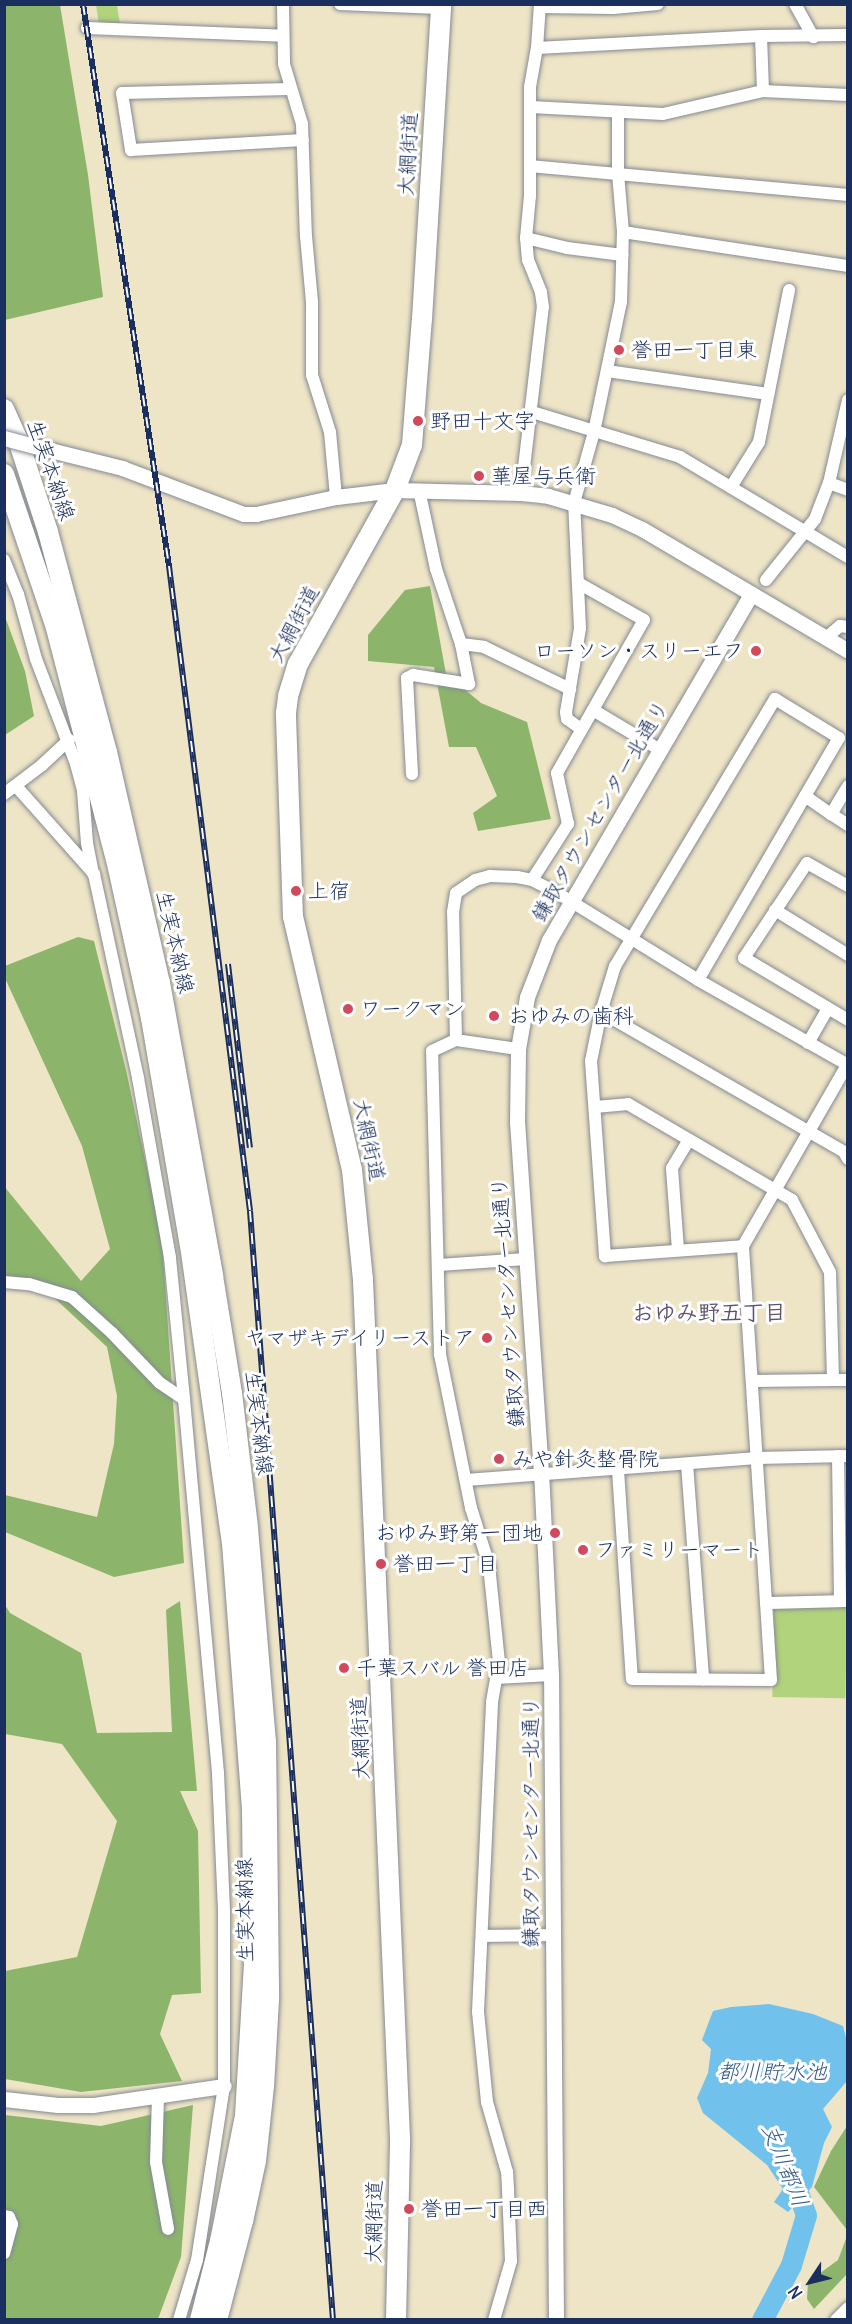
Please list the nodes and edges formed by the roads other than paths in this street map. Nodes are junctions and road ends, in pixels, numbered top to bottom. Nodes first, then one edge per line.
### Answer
1 (283, 4) edge
2 (340, 4) edge
3 (658, 4) edge
4 (795, 4) edge
5 (440, 6) edge
6 (540, 6) edge
7 (87, 28) dead end
8 (848, 35) edge
9 (283, 36) junction
10 (761, 36) junction
11 (813, 37) junction
12 (537, 48) junction
13 (290, 89) junction
14 (763, 92) junction
15 (848, 95) edge
16 (531, 107) junction
17 (618, 112) junction
18 (303, 140) junction
19 (530, 166) junction
20 (618, 174) junction
21 (848, 195) edge
22 (623, 232) junction
23 (526, 238) junction
24 (623, 255) junction
25 (848, 266) edge
26 (789, 290) dead end
27 (607, 371) junction
28 (768, 394) junction
29 (848, 400) edge
30 (4, 409) edge
31 (532, 412) junction
32 (845, 423) edge
33 (594, 432) junction
34 (4, 438) edge
35 (4, 474) edge
36 (829, 483) junction
37 (731, 487) junction
38 (395, 490) junction
39 (418, 490) junction
40 (848, 490) edge
41 (521, 493) junction
42 (336, 497) junction
43 (574, 503) junction
44 (806, 532) junction
45 (848, 557) edge
46 (4, 560) edge
47 (766, 580) dead end
48 (580, 584) junction
49 (752, 594) junction
50 (848, 627) edge
51 (826, 638) junction
52 (461, 644) junction
53 (848, 651) edge
54 (570, 689) junction
55 (593, 710) junction
56 (581, 729) junction
57 (69, 740) junction
58 (660, 750) junction
59 (412, 774) dead end
60 (16, 786) junction
61 (848, 786) edge
62 (4, 794) edge
63 (805, 796) junction
64 (831, 814) junction
65 (848, 825) edge
66 (94, 874) junction
67 (532, 880) junction
68 (848, 886) edge
69 (571, 902) junction
70 (775, 910) junction
71 (632, 938) junction
72 (848, 955) edge
73 (698, 980) junction
74 (828, 1008) junction
75 (601, 1012) junction
76 (848, 1020) edge
77 (456, 1040) junction
78 (808, 1043) junction
79 (518, 1048) junction
80 (847, 1065) edge
81 (595, 1107) junction
82 (810, 1133) junction
83 (689, 1140) junction
84 (848, 1159) edge
85 (775, 1190) junction
86 (744, 1245) junction
87 (678, 1250) junction
88 (526, 1259) junction
89 (438, 1265) junction
90 (4, 1282) edge
91 (833, 1380) junction
92 (848, 1380) edge
93 (752, 1381) junction
94 (184, 1399) junction
95 (843, 1456) edge
96 (757, 1458) junction
97 (687, 1464) junction
98 (618, 1470) junction
99 (541, 1473) junction
100 (466, 1480) junction
101 (844, 1601) edge
102 (766, 1603) junction
103 (551, 1675) junction
104 (496, 1678) junction
105 (703, 1679) junction
106 (552, 1935) junction
107 (483, 1936) junction
108 (224, 2086) junction
109 (158, 2096) junction
110 (4, 2099) edge
111 (4, 2216) edge
112 (168, 2229) dead end
113 (4, 2253) edge
114 (848, 2308) edge
115 (179, 2319) edge
116 (200, 2319) edge
117 (218, 2319) edge
118 (396, 2319) edge
119 (494, 2319) edge
120 (556, 2319) edge
121 (836, 2319) edge

1 - 9 street
2 - 5 street
3 - 6 street
4 - 11 street
5 - 38 main road, 大網街道
6 - 12 street
7 - 9 street
8 - 11 street
9 - 13 street
10 - 11 street
10 - 12 street
10 - 14 street
12 - 16 street
13 - 18 street
13 - 18 street
14 - 15 street
14 - 17 street
16 - 17 street
16 - 19 street
17 - 20 street
18 - 42 street
19 - 20 street
19 - 23 street
20 - 21 street
20 - 22 street
22 - 24 street
22 - 25 street
23 - 24 street
23 - 31 street
24 - 27 street
26 - 28 street
27 - 28 street
27 - 33 street
28 - 37 street
29 - 32 street
30 - 117 main road, 生実本納線
31 - 33 street
31 - 41 street
32 - 36 street
33 - 37 street
33 - 43 street
34 - 42 street, bridge
35 - 116 main road, 生実本納線
36 - 40 street
36 - 44 street
37 - 44 street
38 - 39 street
38 - 42 street
38 - 118 main road, 大網街道
39 - 41 street
39 - 52 street
41 - 43 street
43 - 48 street
43 - 49 street
44 - 45 street
44 - 47 street
46 - 57 street
48 - 54 street
48 - 55 street
49 - 51 street
49 - 58 street, 鎌取タウンセンター北通り
50 - 51 street
51 - 53 street
52 - 54 street
52 - 59 street
54 - 56 street
55 - 56 street
55 - 58 street
56 - 67 street
57 - 60 street
57 - 66 street
58 - 69 street, 鎌取タウンセンター北通り
60 - 62 street
60 - 66 street
61 - 64 street
63 - 64 street
63 - 71 street
63 - 73 street
64 - 65 street
66 - 94 street
67 - 69 street
67 - 77 street
68 - 70 street
69 - 71 street
69 - 79 street, 鎌取タウンセンター北通り
70 - 72 street
70 - 74 street
71 - 73 street
71 - 75 street
73 - 78 street
74 - 76 street
74 - 78 street
75 - 81 street
75 - 82 street
77 - 79 street
77 - 89 street
78 - 80 street
79 - 88 street, 鎌取タウンセンター北通り
80 - 82 street
81 - 83 street
81 - 87 street
82 - 84 street
82 - 85 street
83 - 85 street
83 - 87 street
85 - 86 street
85 - 91 street
86 - 87 street
86 - 93 street
88 - 89 street
88 - 99 street, 鎌取タウンセンター北通り
89 - 100 street
90 - 94 street
91 - 92 street
91 - 93 street
93 - 96 street
94 - 108 street
95 - 96 street
95 - 101 street
96 - 97 street
96 - 102 street
97 - 98 street
97 - 105 street
98 - 99 street
98 - 105 street
99 - 100 street
99 - 103 street, 鎌取タウンセンター北通り
100 - 104 street
101 - 102 street
102 - 105 street
103 - 104 street
103 - 106 street, 鎌取タウンセンター北通り
104 - 107 street
106 - 107 street
106 - 120 street, 鎌取タウンセンター北通り
107 - 119 street
108 - 109 street
108 - 115 street
109 - 110 street
109 - 112 street
111 - 113 street
114 - 121 street

